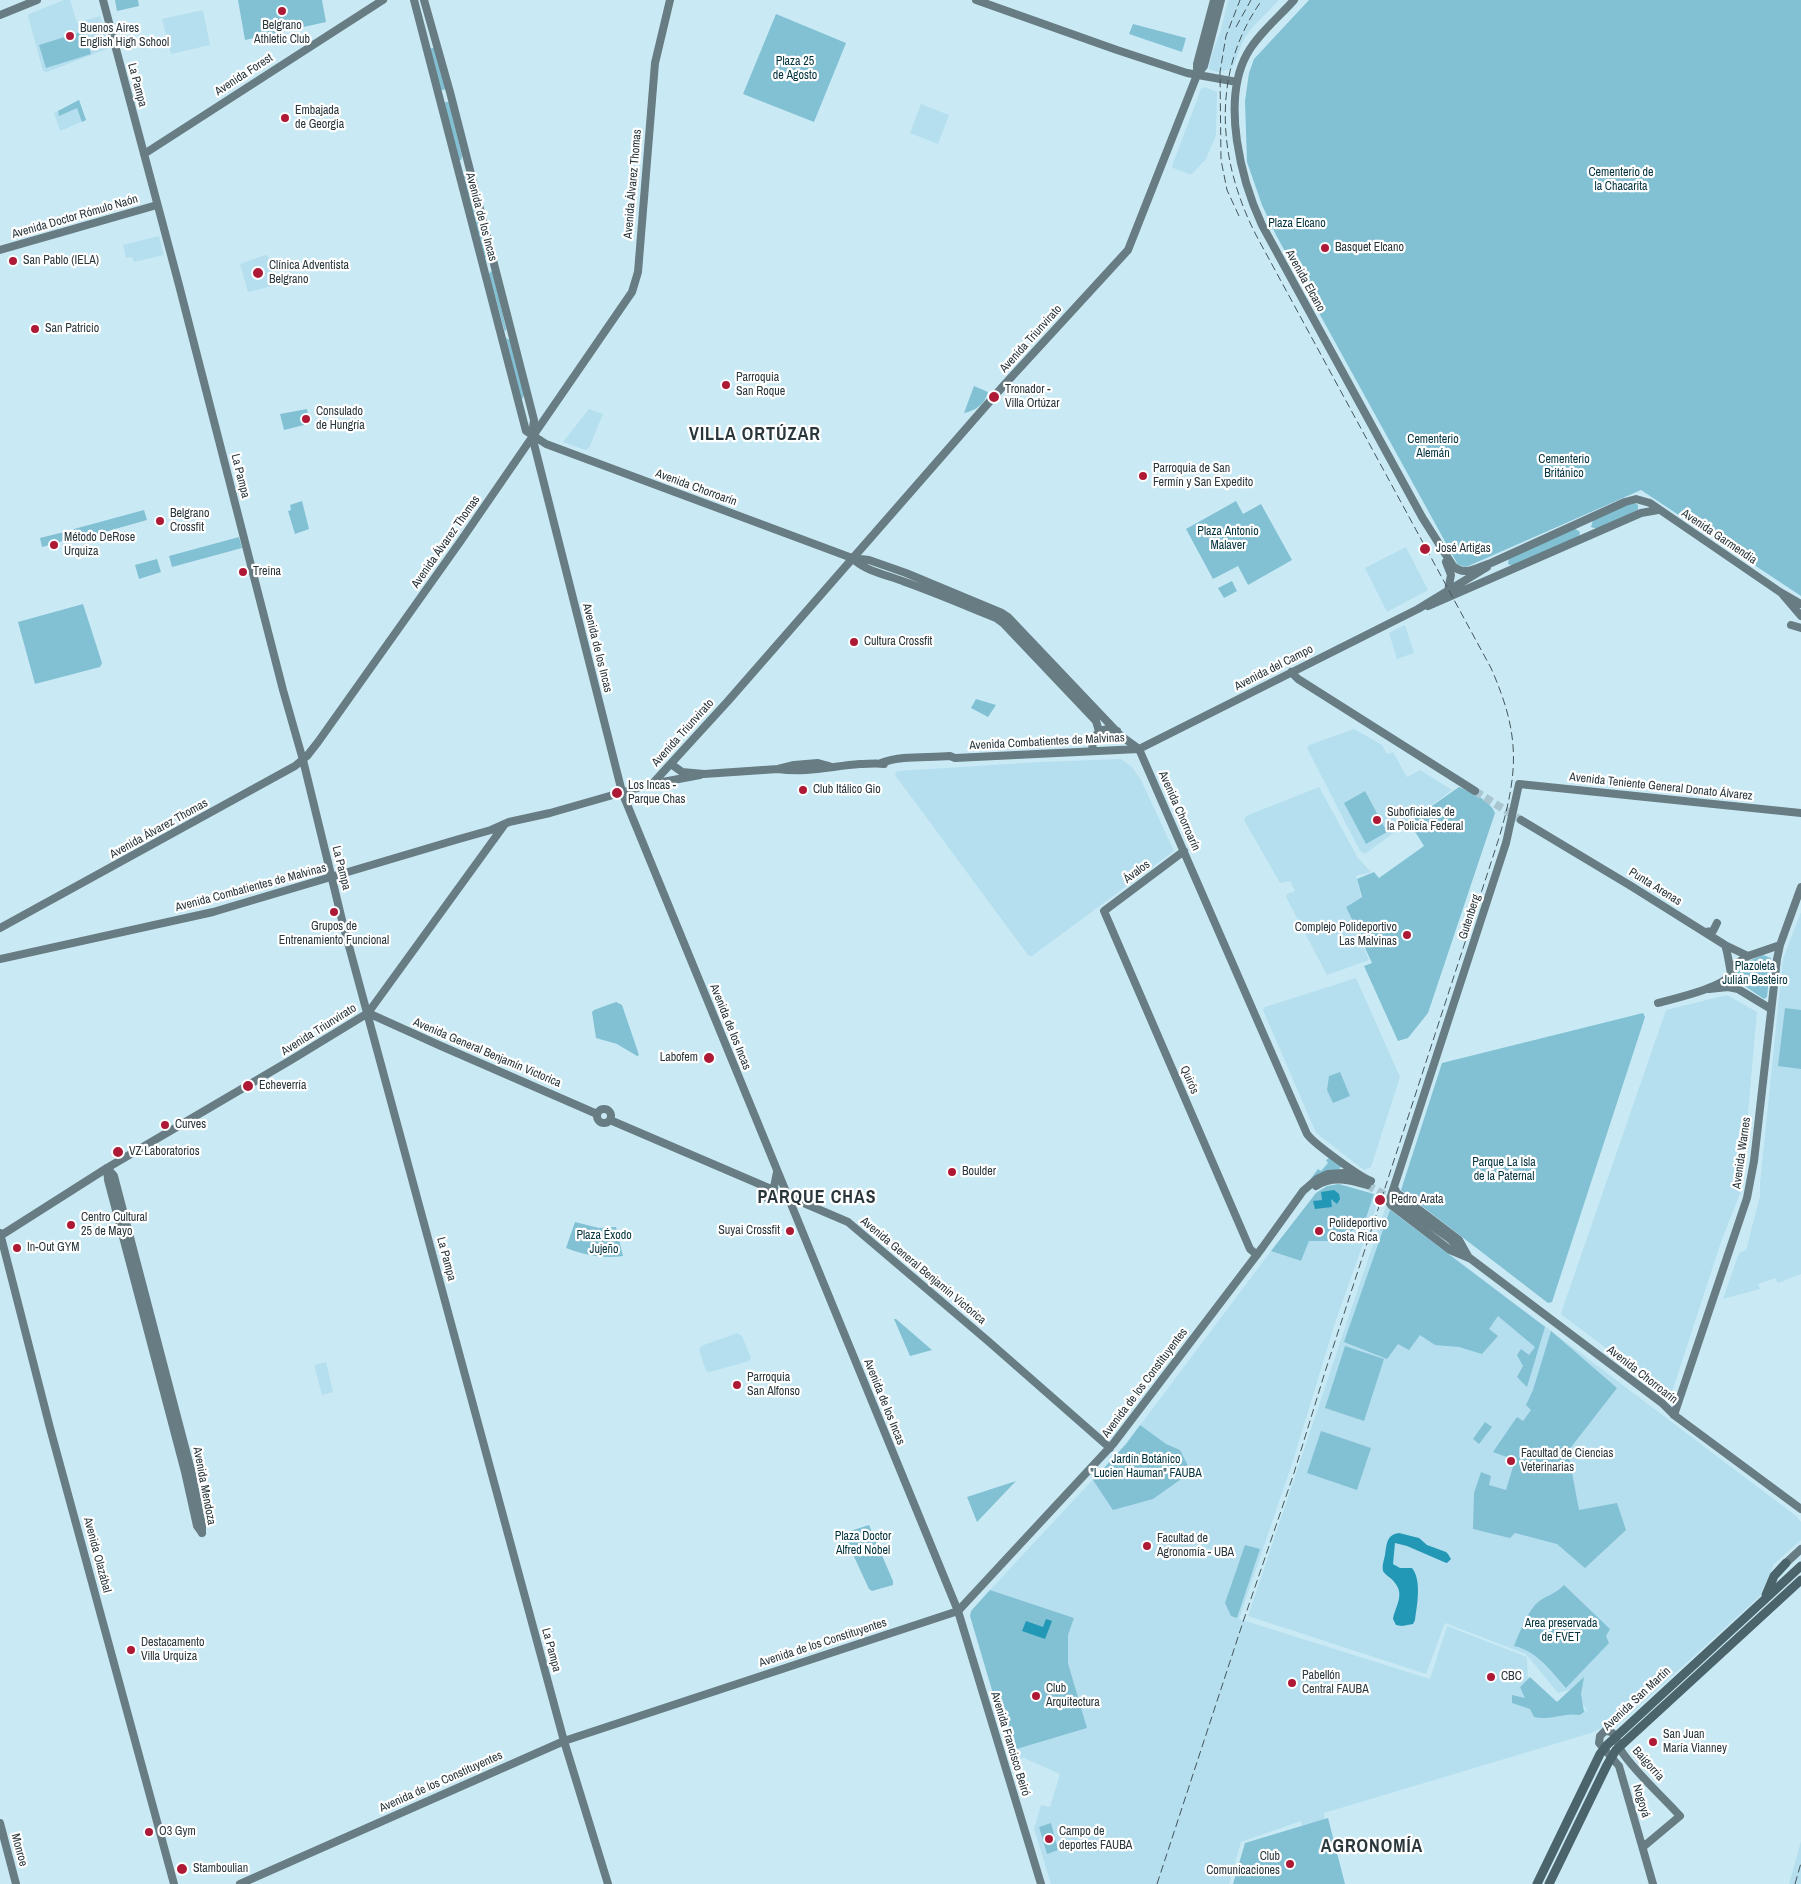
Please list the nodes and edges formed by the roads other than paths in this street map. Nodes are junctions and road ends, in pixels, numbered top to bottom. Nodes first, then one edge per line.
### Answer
1 (37, 0) edge
2 (103, 0) edge
3 (383, 0) edge
4 (414, 0) edge
5 (424, 0) edge
6 (670, 0) edge
7 (976, 0) edge
8 (1214, 0) edge
9 (1220, 0) edge
10 (1294, 0) edge
11 (0, 15) edge
12 (1187, 73) junction
13 (1197, 75) junction
14 (1237, 82) junction
15 (1194, 86) junction
16 (144, 154) junction
17 (157, 205) junction
18 (0, 250) edge
19 (532, 436) junction
20 (1646, 501) joint
21 (1658, 510) junction
22 (1582, 521) junction
23 (1588, 536) junction
24 (1507, 556) junction
25 (852, 558) junction
26 (1491, 563) junction
27 (1453, 569) junction
28 (1512, 569) junction
29 (1464, 582) junction
30 (1475, 586) junction
31 (1448, 591) junction
32 (1418, 609) junction
33 (1800, 610) edge
34 (1791, 625) dead end
35 (1801, 628) edge
36 (1037, 653) junction
37 (1291, 672) junction
38 (1073, 685) junction
39 (1066, 691) junction
40 (1099, 731) junction
41 (1117, 731) junction
42 (1140, 749) junction
43 (1092, 751) junction
44 (303, 760) junction
45 (671, 764) junction
46 (704, 774) junction
47 (1519, 784) joint
48 (648, 785) junction
49 (1475, 791) tunnel mouth
50 (622, 792) junction
51 (1801, 814) edge
52 (1521, 820) tunnel mouth
53 (505, 824) junction
54 (1184, 851) junction
55 (332, 877) junction
56 (1801, 887) edge
57 (1104, 911) joint
58 (1717, 923) dead end
59 (0, 928) edge
60 (1705, 932) junction
61 (1725, 945) junction
62 (1780, 945) junction
63 (1762, 952) junction
64 (1748, 956) junction
65 (1, 958) edge
66 (1776, 959) junction
67 (1731, 970) junction
68 (1708, 989) junction
69 (1738, 989) junction
70 (1658, 1003) dead end
71 (1770, 1009) junction
72 (368, 1012) junction
73 (107, 1168) junction
74 (777, 1172) junction
75 (1368, 1182) joint
76 (773, 1190) junction
77 (787, 1196) junction
78 (1394, 1197) joint
79 (768, 1199) dead end
80 (807, 1204) junction
81 (795, 1214) junction
82 (0, 1234) edge
83 (1257, 1255) junction
84 (1674, 1415) junction
85 (1110, 1448) junction
86 (1798, 1507) edge
87 (1801, 1514) edge
88 (1801, 1549) edge
89 (1786, 1563) joint
90 (1801, 1566) edge
91 (1801, 1580) edge
92 (1764, 1600) junction
93 (958, 1611) junction
94 (1616, 1736) junction
95 (564, 1741) junction
96 (1619, 1747) junction
97 (1603, 1750) junction
98 (1611, 1758) junction
99 (1630, 1762) junction
100 (1620, 1769) junction
101 (0, 1823) edge
102 (1643, 1847) junction
103 (16, 1884) edge
104 (174, 1884) edge
105 (240, 1884) edge
106 (608, 1884) edge
107 (1041, 1884) edge
108 (1537, 1884) edge
109 (1549, 1884) edge
110 (1653, 1884) edge

1 - 11 main road
2 - 16 main road, La Pampa
3 - 16 main road, Avenida Forest
4 - 19 main road, Avenida de los Incas
5 - 19 main road, Avenida de los Incas
6 - 19 main road, Avenida Álvarez Thomas
7 - 12 main road
8 - 13 main road, Avenida Triunvirato
9 - 13 main road, Avenida Triunvirato
10 - 14 main road, Avenida Elcano
12 - 13 main road
12 - 15 main road
13 - 14 main road
13 - 15 main road, Avenida Triunvirato
14 - 27 main road, Avenida Elcano
15 - 25 main road, Avenida Triunvirato
16 - 17 main road, La Pampa
17 - 18 main road, Avenida Doctor Rómulo Naón
17 - 44 main road, La Pampa
19 - 25 main road, Avenida Chorroarín
19 - 44 main road, Avenida Álvarez Thomas
19 - 50 main road, Avenida de los Incas
20 - 21 main road, Avenida Garmendia
20 - 22 main road, Avenida del Campo
21 - 23 main road, Avenida del Campo
21 - 33 main road, Avenida Garmendia
22 - 23 main road
22 - 24 main road, Avenida del Campo
23 - 28 main road, Avenida del Campo
24 - 26 main road, Avenida del Campo
24 - 28 main road
25 - 36 main road, Avenida Chorroarín
25 - 45 main road, Avenida Triunvirato
26 - 27 main road, Avenida del Campo
26 - 29 main road, Avenida del Campo
27 - 29 main road, Avenida Elcano
27 - 31 main road
28 - 30 main road, Avenida del Campo
29 - 30 main road
29 - 31 main road, Avenida del Campo
30 - 32 main road, Avenida del Campo
31 - 32 main road, Avenida del Campo
32 - 37 main road, Avenida del Campo
34 - 35 main road
36 - 38 main road, Avenida Chorroarín
36 - 39 main road, Avenida Chorroarín
37 - 42 main road, Avenida del Campo
37 - 49 main road
38 - 39 main road
38 - 41 main road, Avenida Chorroarín
39 - 40 main road, Avenida Chorroarín
40 - 41 main road
40 - 43 main road
41 - 42 main road, Avenida Chorroarín
42 - 43 main road, Avenida Combatientes de Malvinas
42 - 54 main road, Avenida Chorroarín
43 - 46 main road, Avenida Combatientes de Malvinas
44 - 55 main road, La Pampa
44 - 59 main road, Avenida Álvarez Thomas
45 - 46 main road, Avenida Combatientes de Malvinas
45 - 48 main road, Avenida Triunvirato
46 - 48 main road, Avenida Combatientes de Malvinas
47 - 51 main road, Avenida Teniente General Donato Álvarez
47 - 78 main road, Gutenberg
48 - 50 main road, Avenida Triunvirato
50 - 53 main road, Avenida Triunvirato
50 - 74 main road, Avenida de los Incas
52 - 60 main road, Punta Arenas
53 - 55 main road, Avenida Combatientes de Malvinas
53 - 72 main road, Avenida Triunvirato
54 - 57 main road, Ávalos
54 - 75 main road, Avenida Chorroarín
55 - 65 main road, Avenida Combatientes de Malvinas
55 - 72 main road, La Pampa
56 - 62 main road, Avenida Warnes
57 - 83 main road, Quirós
58 - 60 main road
60 - 61 main road, Punta Arenas
61 - 64 main road, Punta Arenas
61 - 67 main road
62 - 63 main road
62 - 66 main road, Avenida Warnes
63 - 64 main road
63 - 66 main road
64 - 67 main road
66 - 71 main road, Avenida Warnes
67 - 68 main road
67 - 69 main road
68 - 69 main road
68 - 70 main road
69 - 71 main road
71 - 84 main road, Avenida Warnes
72 - 73 main road, Avenida Triunvirato
72 - 76 main road, Avenida General Benjamín Victorica
72 - 95 main road, La Pampa
73 - 73 main road, Avenida Mendoza
73 - 82 main road, Avenida Triunvirato
74 - 76 main road
74 - 77 main road, Avenida de los Incas
75 - 83 main road, Avenida de los Constituyentes
76 - 77 main road, Avenida General Benjamín Victorica
76 - 79 main road
77 - 80 main road, Avenida General Benjamín Victorica
77 - 81 main road, Avenida de los Incas
78 - 84 main road, Avenida Chorroarín
80 - 81 main road
80 - 85 main road, Avenida General Benjamín Victorica
81 - 93 main road, Avenida de los Incas
82 - 104 main road, Avenida Olazábal
83 - 85 main road, Avenida de los Constituyentes
84 - 86 main road, Avenida Chorroarín
85 - 93 main road, Avenida de los Constituyentes
86 - 87 main road, Avenida Chorroarín
88 - 89 main road
89 - 92 main road
90 - 92 main road, Avenida San Martín
91 - 96 main road, Avenida San Martín
92 - 94 main road, Avenida San Martín
93 - 95 main road, Avenida de los Constituyentes
93 - 107 main road, Avenida Francisco Beiró
94 - 96 main road, Baigorria
94 - 97 main road, Avenida San Martín
94 - 97 main road
95 - 105 main road, Avenida de los Constituyentes
95 - 106 main road, La Pampa
96 - 98 main road, Avenida San Martín
96 - 99 main road, Baigorria
97 - 98 main road, Nogoyá
97 - 108 main road, Avenida San Martín
98 - 100 main road, Nogoyá
98 - 109 main road, Avenida San Martín
99 - 100 main road
99 - 102 main road, Baigorria
100 - 102 main road, Nogoyá
101 - 103 main road, Monroe
102 - 110 main road, Nogoyá

